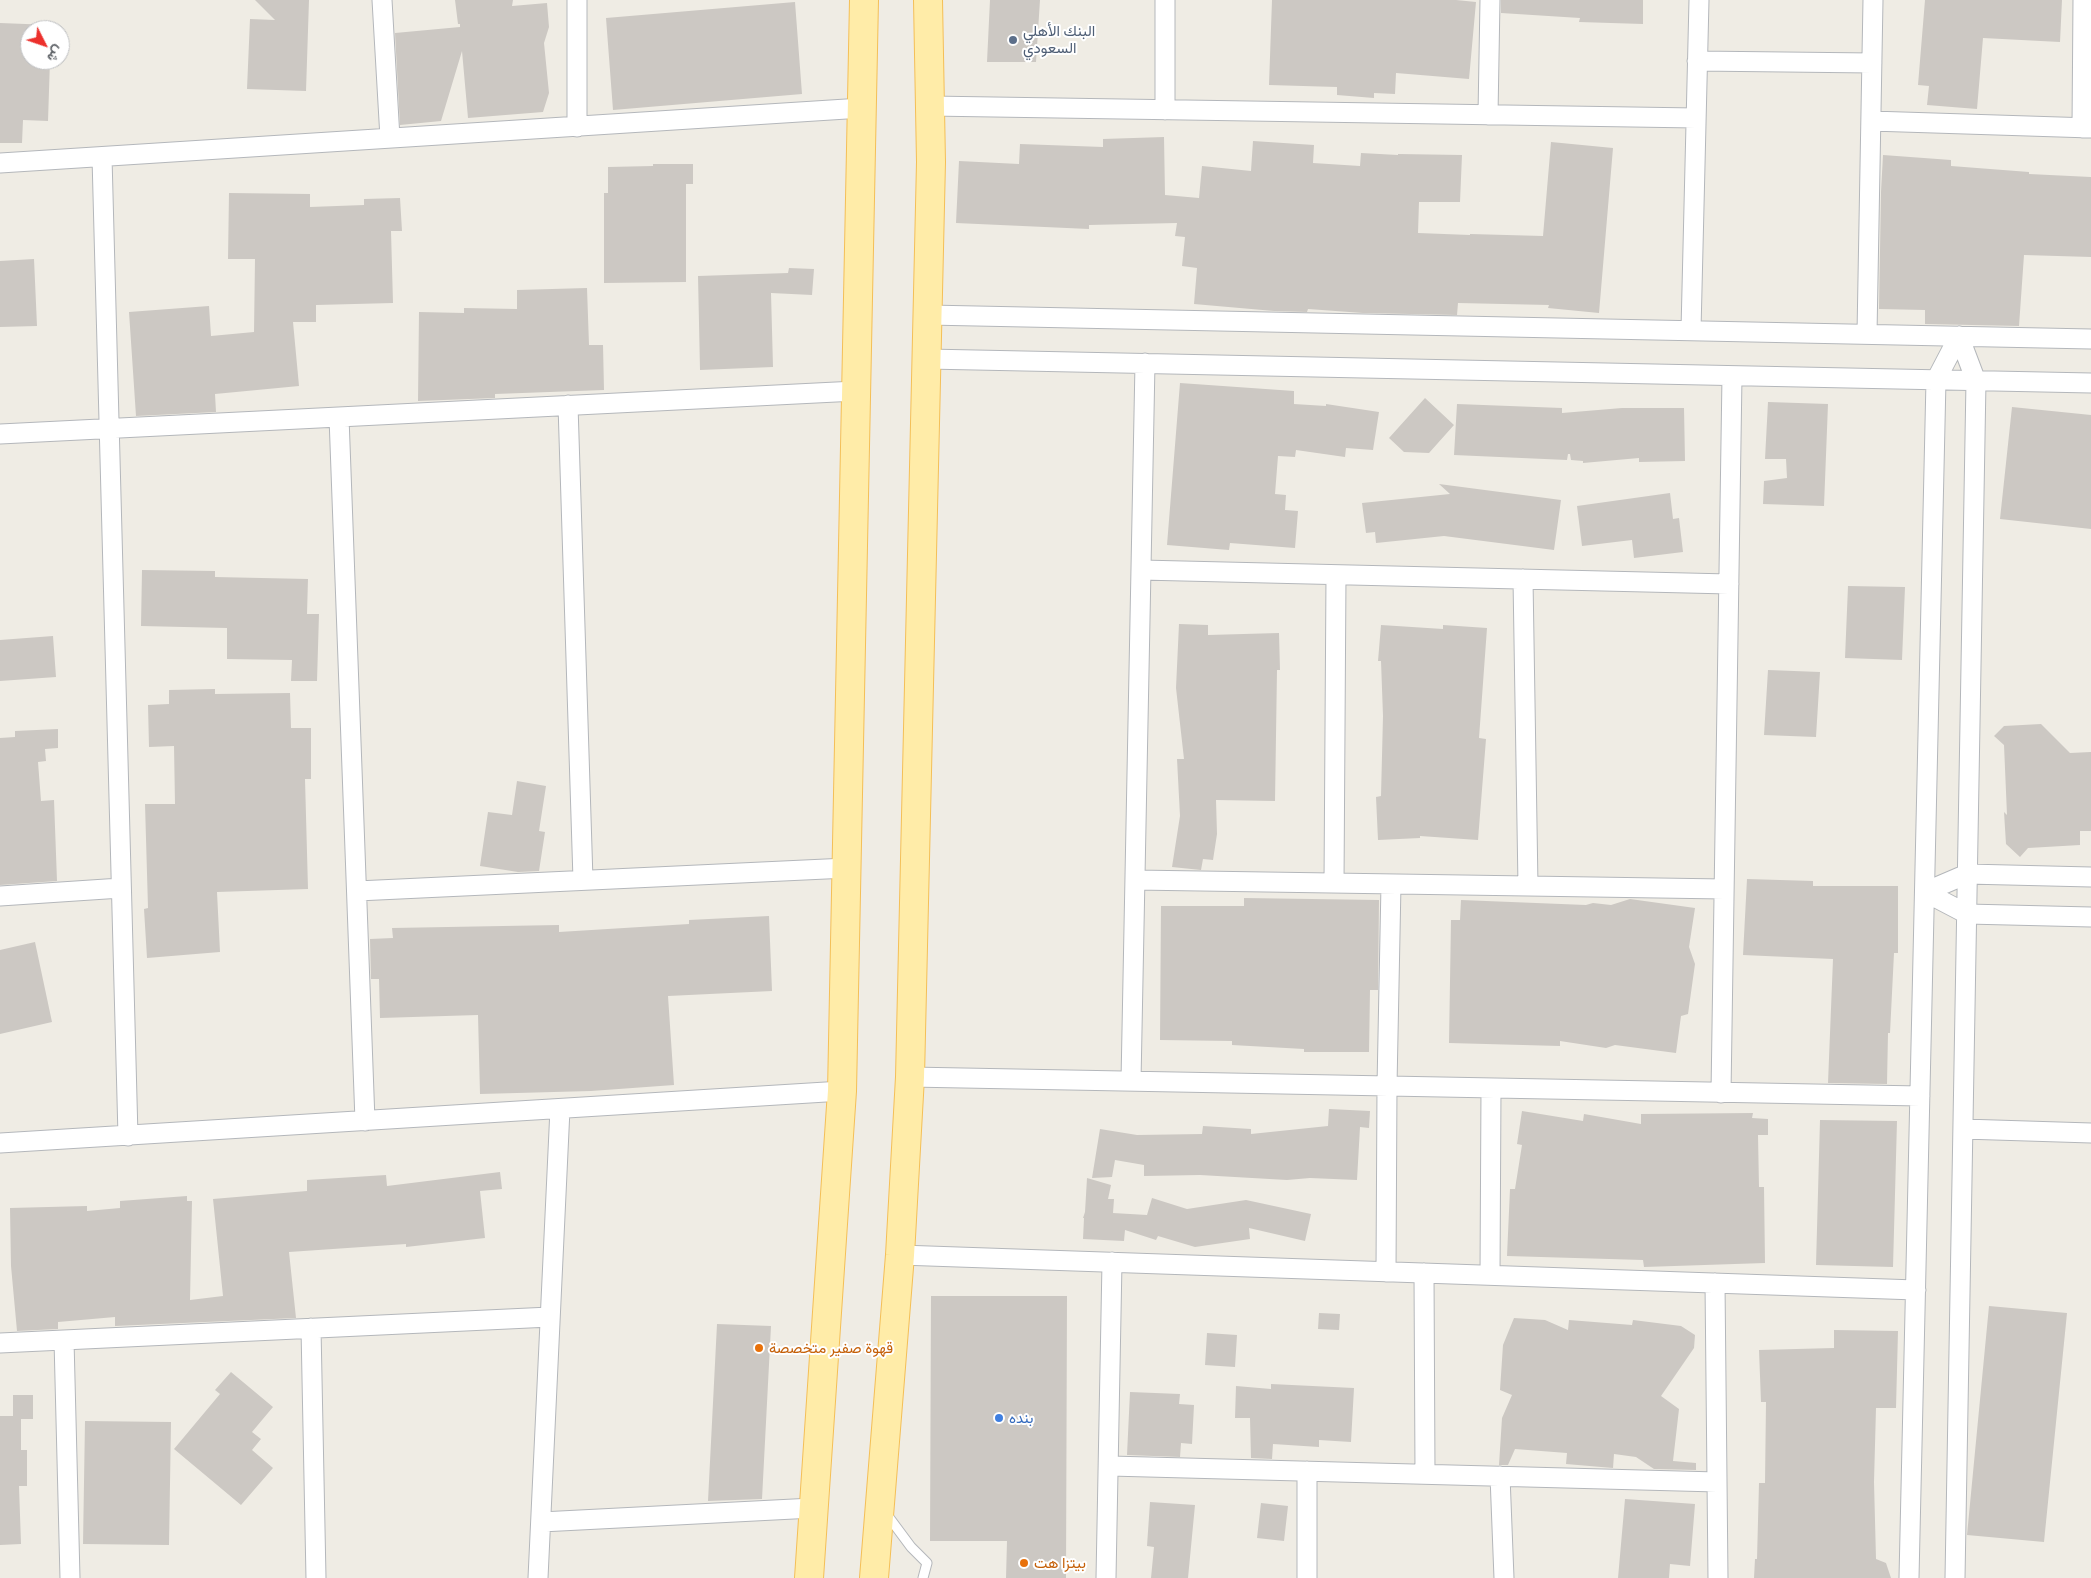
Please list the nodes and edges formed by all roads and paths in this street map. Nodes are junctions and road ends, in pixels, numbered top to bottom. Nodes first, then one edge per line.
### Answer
1 (382, 0) edge
2 (577, 0) edge
3 (864, 0) edge
4 (928, 0) edge
5 (1164, 0) edge
6 (1490, 0) edge
7 (1699, 0) edge
8 (1873, 0) edge
9 (2083, 0) edge
10 (1697, 61) junction
11 (1872, 63) junction
12 (930, 106) junction
13 (862, 108) junction
14 (1165, 110) junction
15 (1488, 115) junction
16 (1696, 118) junction
17 (1870, 121) junction
18 (577, 127) junction
19 (2086, 128) edge
20 (390, 138) junction
21 (102, 157) junction
22 (0, 163) edge
23 (928, 315) junction
24 (1691, 330) junction
25 (1867, 334) junction
26 (1959, 336) junction
27 (2091, 339) edge
28 (927, 359) junction
29 (1145, 363) junction
30 (1732, 376) junction
31 (1936, 380) junction
32 (1976, 381) junction
33 (2091, 383) edge
34 (856, 391) junction
35 (568, 406) junction
36 (339, 417) junction
37 (108, 428) junction
38 (0, 434) edge
39 (1141, 570) junction
40 (1336, 575) junction
41 (1523, 579) junction
42 (1729, 584) junction
43 (847, 868) junction
44 (1967, 874) junction
45 (2091, 877) edge
46 (583, 880) junction
47 (1135, 880) junction
48 (1334, 883) junction
49 (1392, 884) junction
50 (1528, 886) junction
51 (121, 888) junction
52 (1724, 889) junction
53 (356, 891) junction
54 (1925, 892) junction
55 (0, 896) edge
56 (1967, 914) junction
57 (2091, 917) edge
58 (910, 1078) junction
59 (1131, 1081) junction
60 (1387, 1086) junction
61 (1491, 1088) junction
62 (842, 1091) junction
63 (1721, 1093) junction
64 (1920, 1096) junction
65 (560, 1109) junction
66 (365, 1121) junction
67 (1963, 1130) junction
68 (2091, 1133) edge
69 (128, 1136) junction
70 (0, 1143) edge
71 (900, 1255) junction
72 (1112, 1262) junction
73 (1386, 1272) junction
74 (1424, 1273) junction
75 (1490, 1275) junction
76 (1715, 1283) junction
77 (1916, 1290) junction
78 (550, 1317) junction
79 (311, 1328) junction
80 (64, 1340) junction
81 (0, 1343) edge
82 (1110, 1466) junction
83 (1307, 1471) junction
84 (1425, 1474) junction
85 (1500, 1476) junction
86 (1717, 1482) junction
87 (880, 1506) junction
88 (814, 1508) junction
89 (541, 1522) junction
90 (70, 1578) edge
91 (316, 1578) edge
92 (538, 1578) edge
93 (809, 1578) edge
94 (874, 1578) edge
95 (923, 1578) edge
96 (1106, 1578) edge
97 (1307, 1578) edge
98 (1504, 1578) edge
99 (1718, 1578) edge
100 (1909, 1578) edge
101 (1956, 1578) edge

1 - 20 street
2 - 18 street
3 - 13 main road
4 - 12 main road
5 - 14 street
6 - 15 street
7 - 10 street
8 - 11 street
9 - 19 street
10 - 11 street
10 - 16 street
11 - 17 street
12 - 14 street
12 - 23 main road
13 - 18 street
13 - 34 main road
14 - 15 street
15 - 16 street
16 - 24 street
17 - 19 street
17 - 25 street
18 - 20 street
20 - 21 street
21 - 22 street
21 - 37 street
23 - 24 street
23 - 28 main road
24 - 25 street
25 - 26 street
26 - 27 street
26 - 31 street
26 - 32 street
28 - 29 street
28 - 58 main road
29 - 30 street
29 - 39 street
30 - 31 street
30 - 42 street
31 - 32 street
31 - 54 street
32 - 33 street
32 - 44 street
34 - 35 street
34 - 43 main road
35 - 36 street
35 - 46 street
36 - 37 street
36 - 53 street
37 - 38 street
37 - 51 street
39 - 40 street
39 - 47 street
40 - 41 street
40 - 48 street
41 - 42 street
41 - 50 street
42 - 52 street
43 - 46 street
43 - 62 main road
44 - 45 street
44 - 54 street
44 - 56 street
46 - 53 street
47 - 48 street
47 - 59 street
48 - 49 street
49 - 50 street
49 - 60 street
50 - 52 street
51 - 55 street
51 - 69 street
52 - 63 street
53 - 66 street
54 - 56 street
54 - 64 street
56 - 57 street
56 - 67 street
58 - 59 street
58 - 71 main road
59 - 60 street
60 - 61 street
60 - 73 street
61 - 63 street
61 - 75 street
62 - 65 street
62 - 88 main road
63 - 64 street
64 - 77 street
65 - 66 street
65 - 78 street
66 - 69 street
67 - 68 street
67 - 101 street
69 - 70 street
71 - 72 street
71 - 87 main road
72 - 73 street
72 - 82 street
73 - 74 street
74 - 75 street
74 - 84 street
75 - 76 street
76 - 77 street
76 - 86 street
77 - 100 street
78 - 79 street
78 - 89 street
79 - 80 street
79 - 91 street
80 - 81 street
80 - 90 street
82 - 83 street
82 - 96 street
83 - 84 street
83 - 97 street
84 - 85 street
85 - 86 street
85 - 98 street
86 - 99 street
87 - 94 main road
87 - 95 lane
88 - 89 street
88 - 93 main road
89 - 92 street

